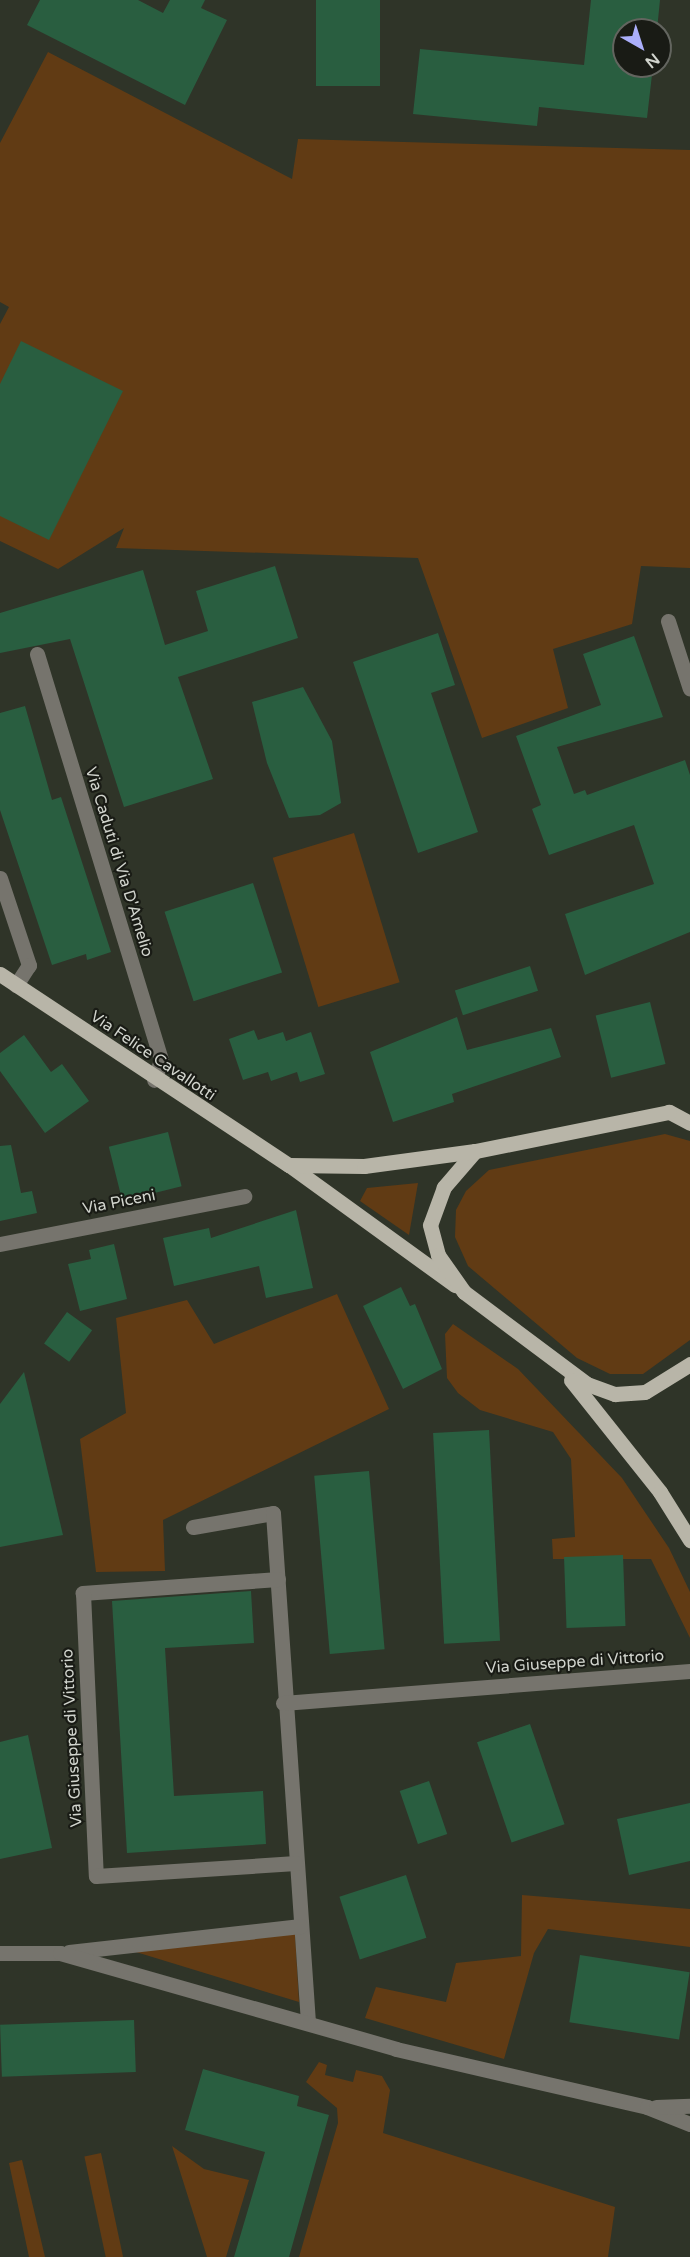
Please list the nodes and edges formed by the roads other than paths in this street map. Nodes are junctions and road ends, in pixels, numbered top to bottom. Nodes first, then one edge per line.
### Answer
1 (668, 621) dead end
2 (37, 654) dead end
3 (690, 689) edge
4 (0, 878) edge
5 (0, 974) edge
6 (16, 985) junction
7 (154, 1080) junction
8 (690, 1108) edge
9 (669, 1112) junction
10 (690, 1123) edge
11 (475, 1152) junction
12 (289, 1165) junction
13 (244, 1196) dead end
14 (0, 1244) edge
15 (465, 1292) junction
16 (690, 1364) edge
17 (563, 1371) junction
18 (193, 1527) dead end
19 (690, 1540) edge
20 (278, 1579) junction
21 (690, 1671) edge
22 (283, 1703) junction
23 (296, 1863) junction
24 (301, 1926) junction
25 (125, 1946) junction
26 (0, 1953) edge
27 (60, 1953) junction
28 (121, 1970) junction
29 (308, 2023) junction
30 (690, 2106) edge
31 (647, 2107) junction
32 (690, 2124) edge

1 - 3 street
2 - 7 street, Via Caduti di Via D'Amelio
4 - 6 street
5 - 6 main road, Via Felice Cavallotti
6 - 7 main road, Via Felice Cavallotti
7 - 12 main road, Via Felice Cavallotti
8 - 9 main road
9 - 10 main road
9 - 11 main road
11 - 12 main road
11 - 15 main road
12 - 15 main road, Via Felice Cavallotti
13 - 14 street, Via Piceni
15 - 17 main road
16 - 17 main road
17 - 19 main road
18 - 20 street
20 - 22 street
20 - 23 street, Via Giuseppe di Vittorio
21 - 22 street, Via Giuseppe di Vittorio
22 - 23 street
23 - 24 street
24 - 25 street
24 - 29 street
25 - 27 street
25 - 28 street
26 - 27 street
27 - 28 street
28 - 29 street
29 - 31 street
30 - 31 street
31 - 32 street

